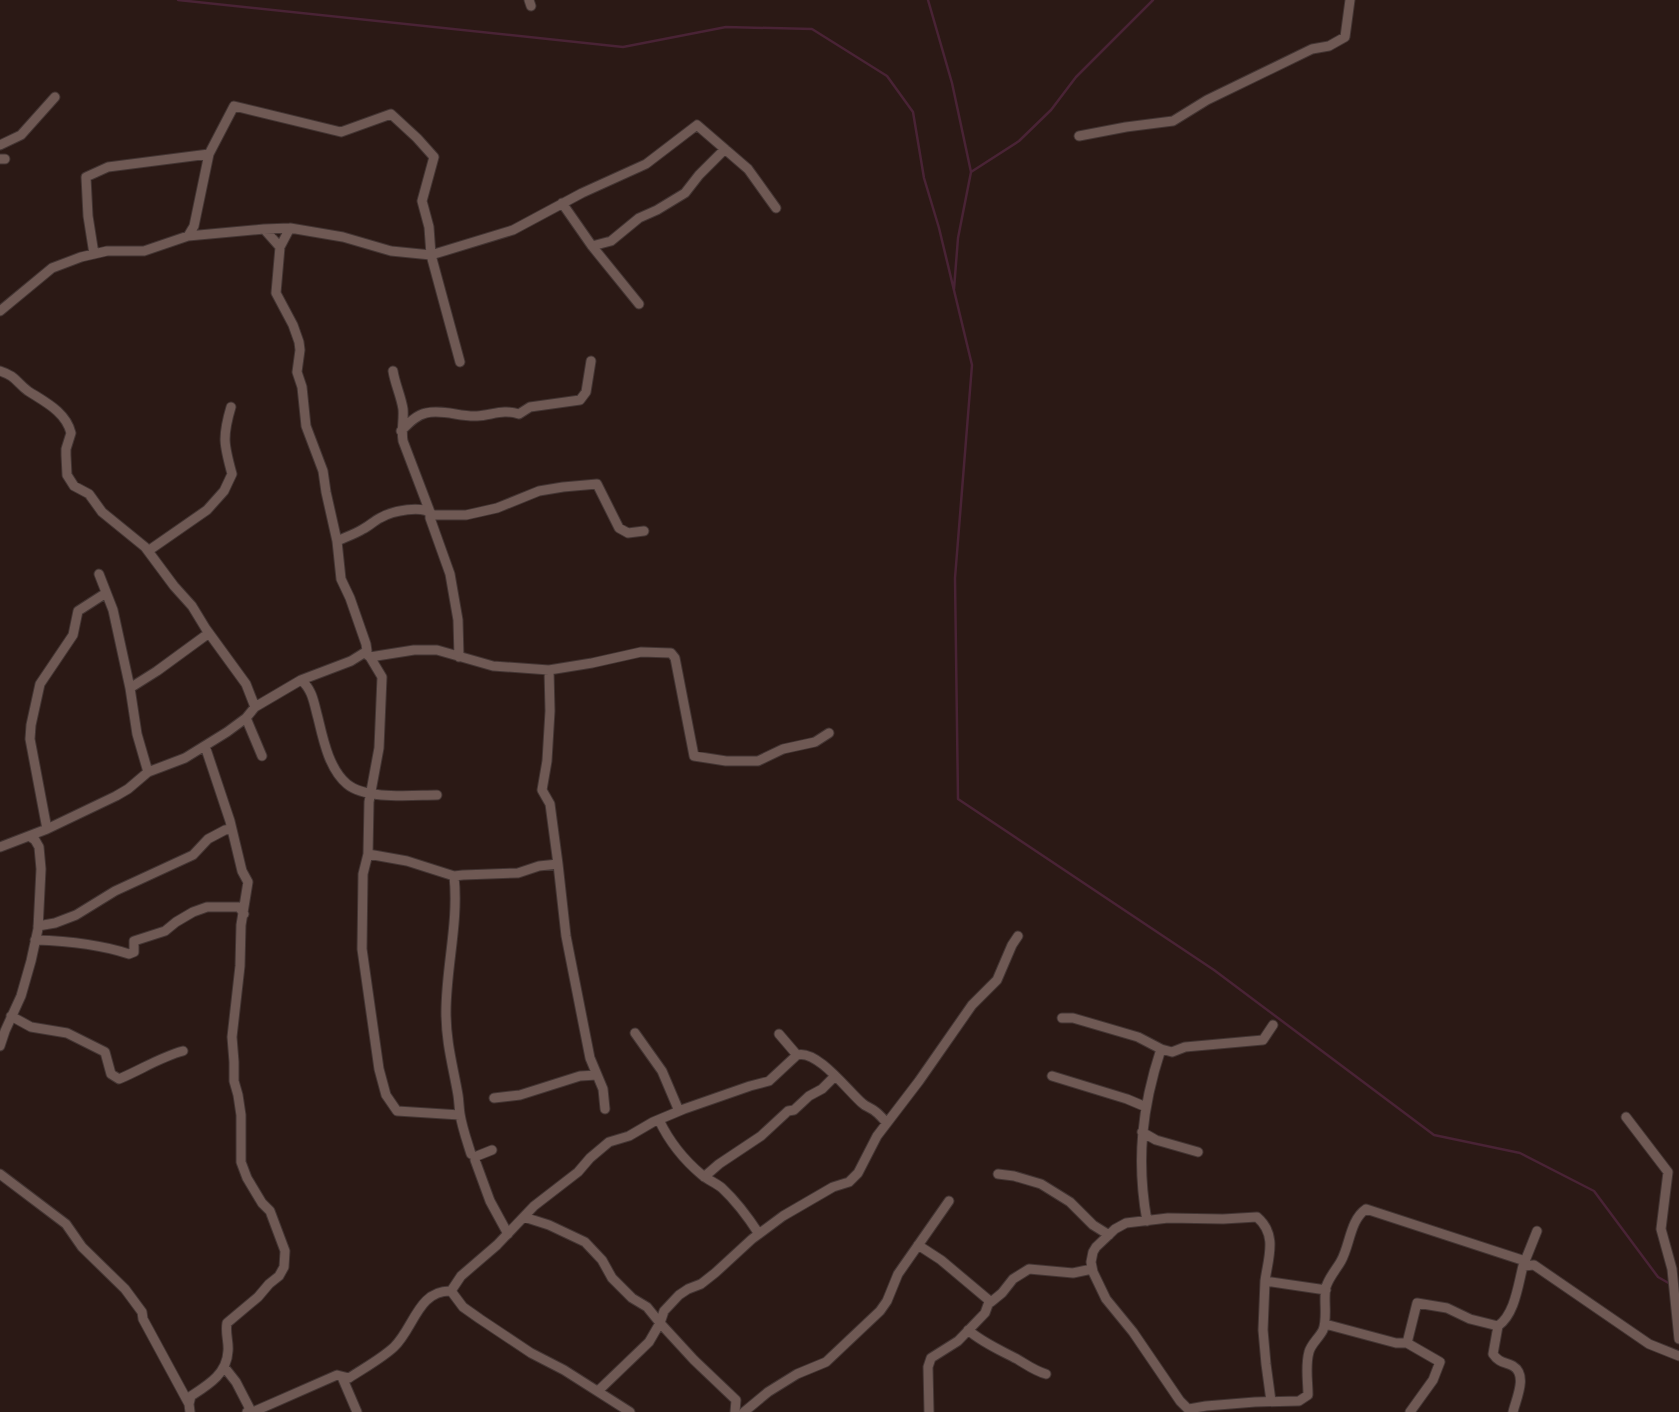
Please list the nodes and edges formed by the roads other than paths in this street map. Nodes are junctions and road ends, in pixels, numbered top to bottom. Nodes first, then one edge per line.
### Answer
1 (1350, 0) edge
2 (55, 97) dead end
3 (1079, 136) dead end
4 (0, 145) edge
5 (725, 149) junction
6 (209, 154) junction
7 (562, 203) junction
8 (776, 208) dead end
9 (290, 228) junction
10 (264, 229) junction
11 (188, 236) junction
12 (592, 246) junction
13 (280, 247) junction
14 (94, 254) junction
15 (431, 256) junction
16 (639, 304) dead end
17 (0, 311) edge
18 (591, 361) dead end
19 (460, 362) dead end
20 (393, 370) dead end
21 (0, 371) edge
22 (231, 407) dead end
23 (401, 431) junction
24 (430, 512) junction
25 (644, 531) dead end
26 (337, 541) junction
27 (148, 551) junction
28 (99, 574) dead end
29 (106, 593) junction
30 (209, 633) junction
31 (368, 655) junction
32 (459, 657) junction
33 (549, 670) junction
34 (301, 680) junction
35 (130, 688) junction
36 (255, 707) junction
37 (246, 718) junction
38 (829, 733) dead end
39 (205, 746) junction
40 (262, 756) dead end
41 (148, 772) junction
42 (371, 794) junction
43 (437, 795) dead end
44 (48, 829) junction
45 (231, 829) junction
46 (29, 836) junction
47 (0, 847) edge
48 (368, 854) junction
49 (558, 864) junction
50 (454, 876) junction
51 (244, 914) junction
52 (38, 926) junction
53 (1018, 936) dead end
54 (35, 940) junction
55 (12, 1016) junction
56 (1062, 1018) dead end
57 (1273, 1026) dead end
58 (635, 1033) dead end
59 (779, 1034) dead end
60 (0, 1046) edge
61 (1161, 1048) junction
62 (183, 1051) dead end
63 (797, 1055) junction
64 (597, 1075) junction
65 (835, 1076) junction
66 (1052, 1076) dead end
67 (494, 1098) dead end
68 (1146, 1107) junction
69 (605, 1109) dead end
70 (679, 1111) junction
71 (460, 1115) junction
72 (1626, 1117) dead end
73 (658, 1120) junction
74 (887, 1123) junction
75 (1142, 1132) junction
76 (492, 1150) dead end
77 (1198, 1152) dead end
78 (471, 1154) dead end
79 (0, 1174) edge
80 (998, 1174) dead end
81 (704, 1177) junction
82 (949, 1201) dead end
83 (524, 1217) junction
84 (1147, 1221) junction
85 (1538, 1231) dead end
86 (508, 1234) junction
87 (759, 1234) junction
88 (1109, 1235) junction
89 (918, 1245) junction
90 (1524, 1263) junction
91 (1092, 1269) junction
92 (1265, 1282) junction
93 (451, 1290) junction
94 (1326, 1290) junction
95 (989, 1302) junction
96 (660, 1323) junction
97 (1324, 1324) junction
98 (1498, 1326) junction
99 (968, 1330) junction
100 (1679, 1340) edge
101 (1407, 1343) junction
102 (1679, 1356) edge
103 (225, 1368) junction
104 (1046, 1374) dead end
105 (342, 1377) junction
106 (598, 1391) junction
107 (1272, 1401) junction
108 (190, 1408) edge
109 (1190, 1410) edge
110 (252, 1412) edge
111 (357, 1412) edge
112 (630, 1412) edge
113 (735, 1412) edge
114 (744, 1412) edge
115 (929, 1412) edge
116 (1410, 1412) edge
117 (1513, 1412) edge

1 - 3 street
2 - 4 street
5 - 7 street
5 - 8 street
5 - 12 street
6 - 11 street
6 - 14 street
6 - 15 street
7 - 12 street
7 - 15 street
9 - 10 street
9 - 13 street
9 - 15 street
10 - 11 street
10 - 13 street
11 - 14 street
12 - 16 street
13 - 26 street
14 - 17 street
15 - 19 street
18 - 23 street
20 - 23 street
21 - 27 street
22 - 27 street
23 - 24 street
24 - 25 street
24 - 26 street
24 - 32 street
26 - 31 street
27 - 30 street
28 - 29 street
29 - 35 street
29 - 44 street
30 - 35 street
30 - 36 street
31 - 32 street
31 - 34 street
31 - 42 street
32 - 33 street
33 - 38 street
33 - 49 street
34 - 36 street
34 - 42 street
35 - 41 street
36 - 37 street
37 - 39 street
37 - 40 street
39 - 41 street
39 - 45 street
41 - 44 street
42 - 43 street
42 - 48 street
44 - 46 street
45 - 51 street
45 - 52 street
46 - 47 street
46 - 52 street
48 - 50 street
48 - 71 street
49 - 50 street
49 - 64 street
50 - 71 street
51 - 54 street
51 - 103 street
52 - 54 street
53 - 74 street
54 - 55 street
55 - 60 street
55 - 62 street
56 - 61 street
57 - 61 street
58 - 70 street
59 - 63 street
61 - 68 street
63 - 65 street
63 - 70 street
64 - 67 street
64 - 69 street
65 - 74 street
65 - 81 street
66 - 68 street
68 - 75 street
70 - 73 street
71 - 78 street
72 - 100 street
73 - 81 street
73 - 83 street
74 - 87 street
75 - 77 street
75 - 84 street
76 - 86 street
79 - 108 street
80 - 88 street
81 - 87 street
82 - 89 street
83 - 86 street
83 - 96 street
84 - 88 street
84 - 92 street
85 - 90 street
86 - 93 street
87 - 96 street
88 - 91 street
89 - 95 street
89 - 114 street
90 - 94 street
90 - 98 street
90 - 102 street
91 - 95 street
91 - 109 street
92 - 94 street
92 - 107 street
93 - 105 street
93 - 106 street
94 - 97 street
95 - 99 street
96 - 106 street
96 - 113 street
97 - 101 street
97 - 107 street
98 - 101 street
98 - 117 street
99 - 104 street
99 - 115 street
101 - 116 street
103 - 108 street
103 - 110 street
105 - 110 street
105 - 111 street
106 - 112 street
107 - 109 street

